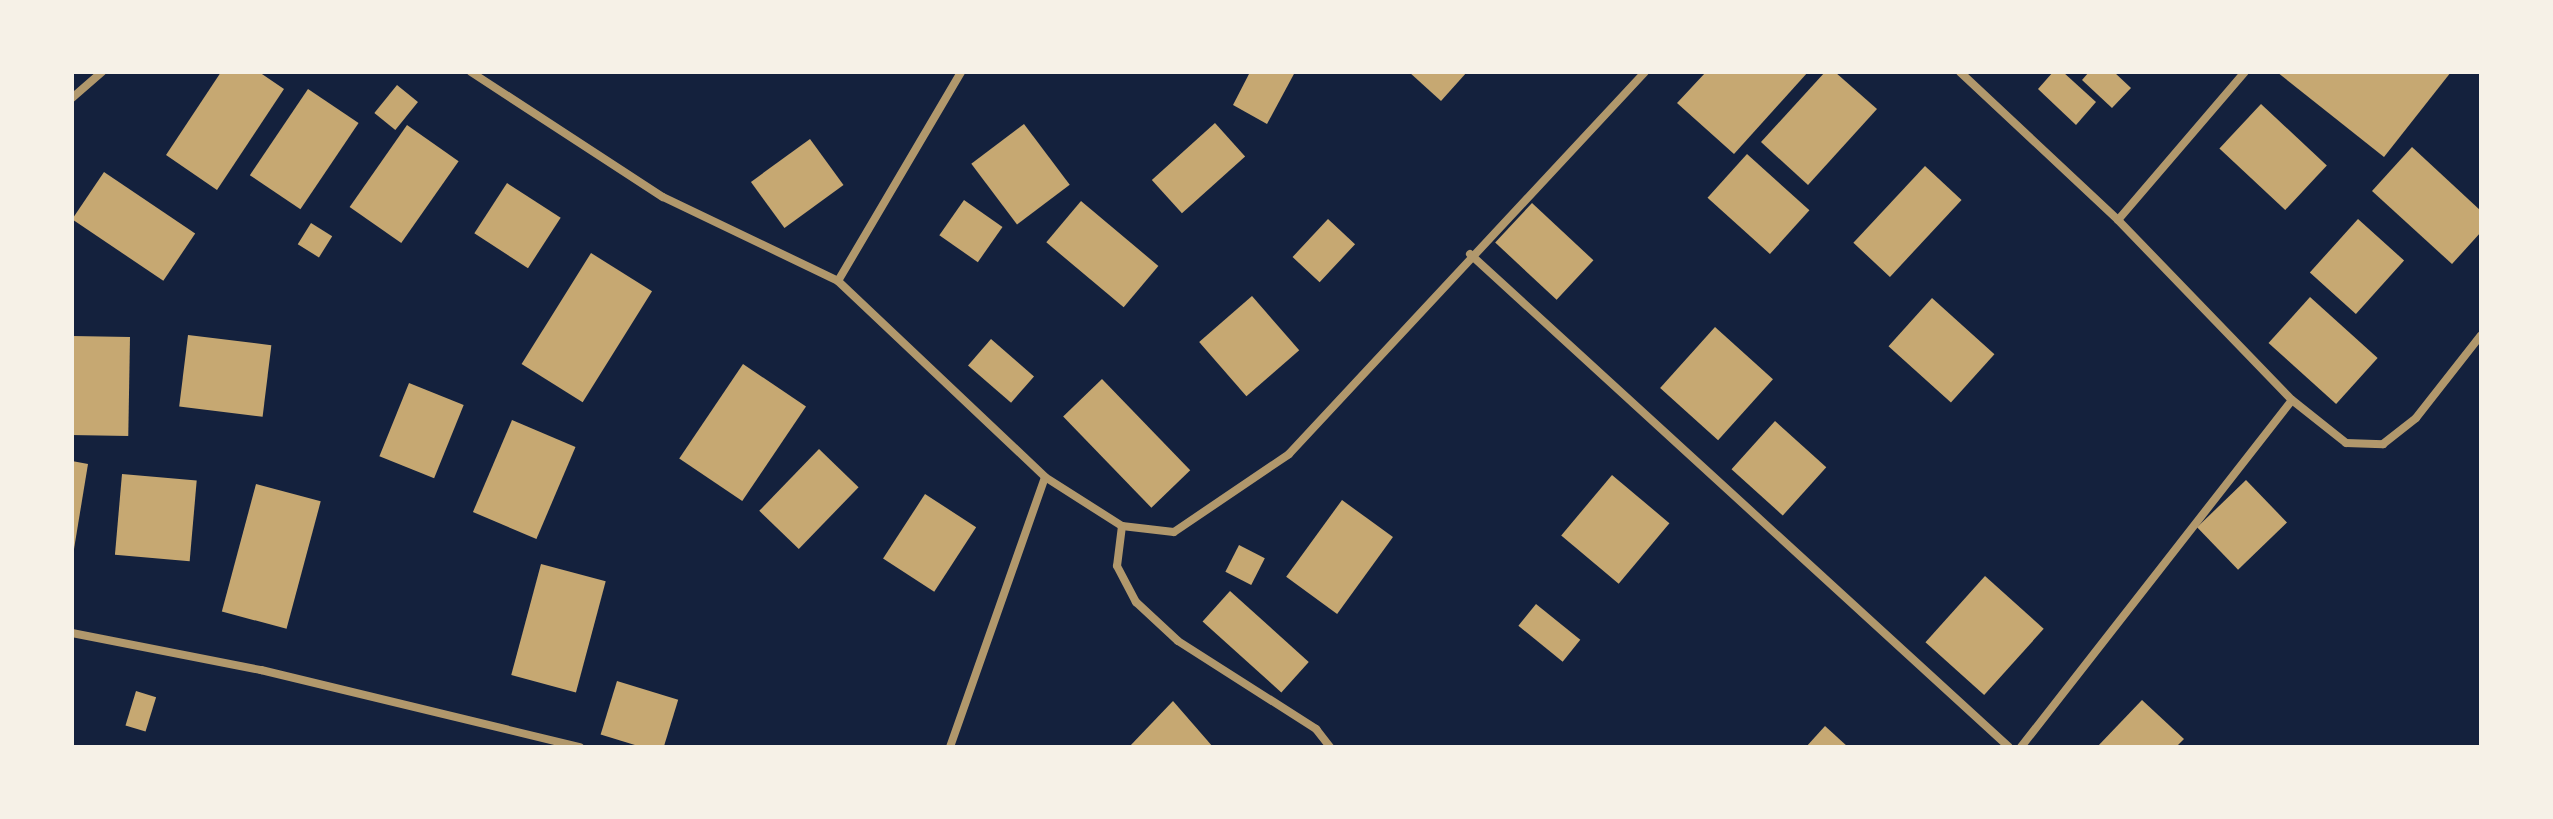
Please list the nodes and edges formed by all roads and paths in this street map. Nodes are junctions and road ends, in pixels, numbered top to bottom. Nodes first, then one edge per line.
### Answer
1 (102, 72) edge
2 (471, 72) edge
3 (961, 72) edge
4 (1645, 72) edge
5 (1960, 72) edge
6 (2245, 72) edge
7 (72, 98) edge
8 (2118, 220) junction
9 (1470, 254) junction
10 (838, 281) junction
11 (2481, 335) edge
12 (2292, 400) junction
13 (1045, 477) junction
14 (1122, 526) junction
15 (72, 633) edge
16 (580, 747) edge
17 (950, 747) edge
18 (1330, 747) edge
19 (2009, 747) edge
20 (2021, 747) edge

1 - 7 street
2 - 10 street
3 - 10 street
4 - 9 street
5 - 8 street
6 - 8 street
8 - 12 street
9 - 14 street
9 - 19 street
10 - 13 street
11 - 12 street
12 - 20 street
13 - 14 street
13 - 17 street
14 - 18 street
15 - 16 street

